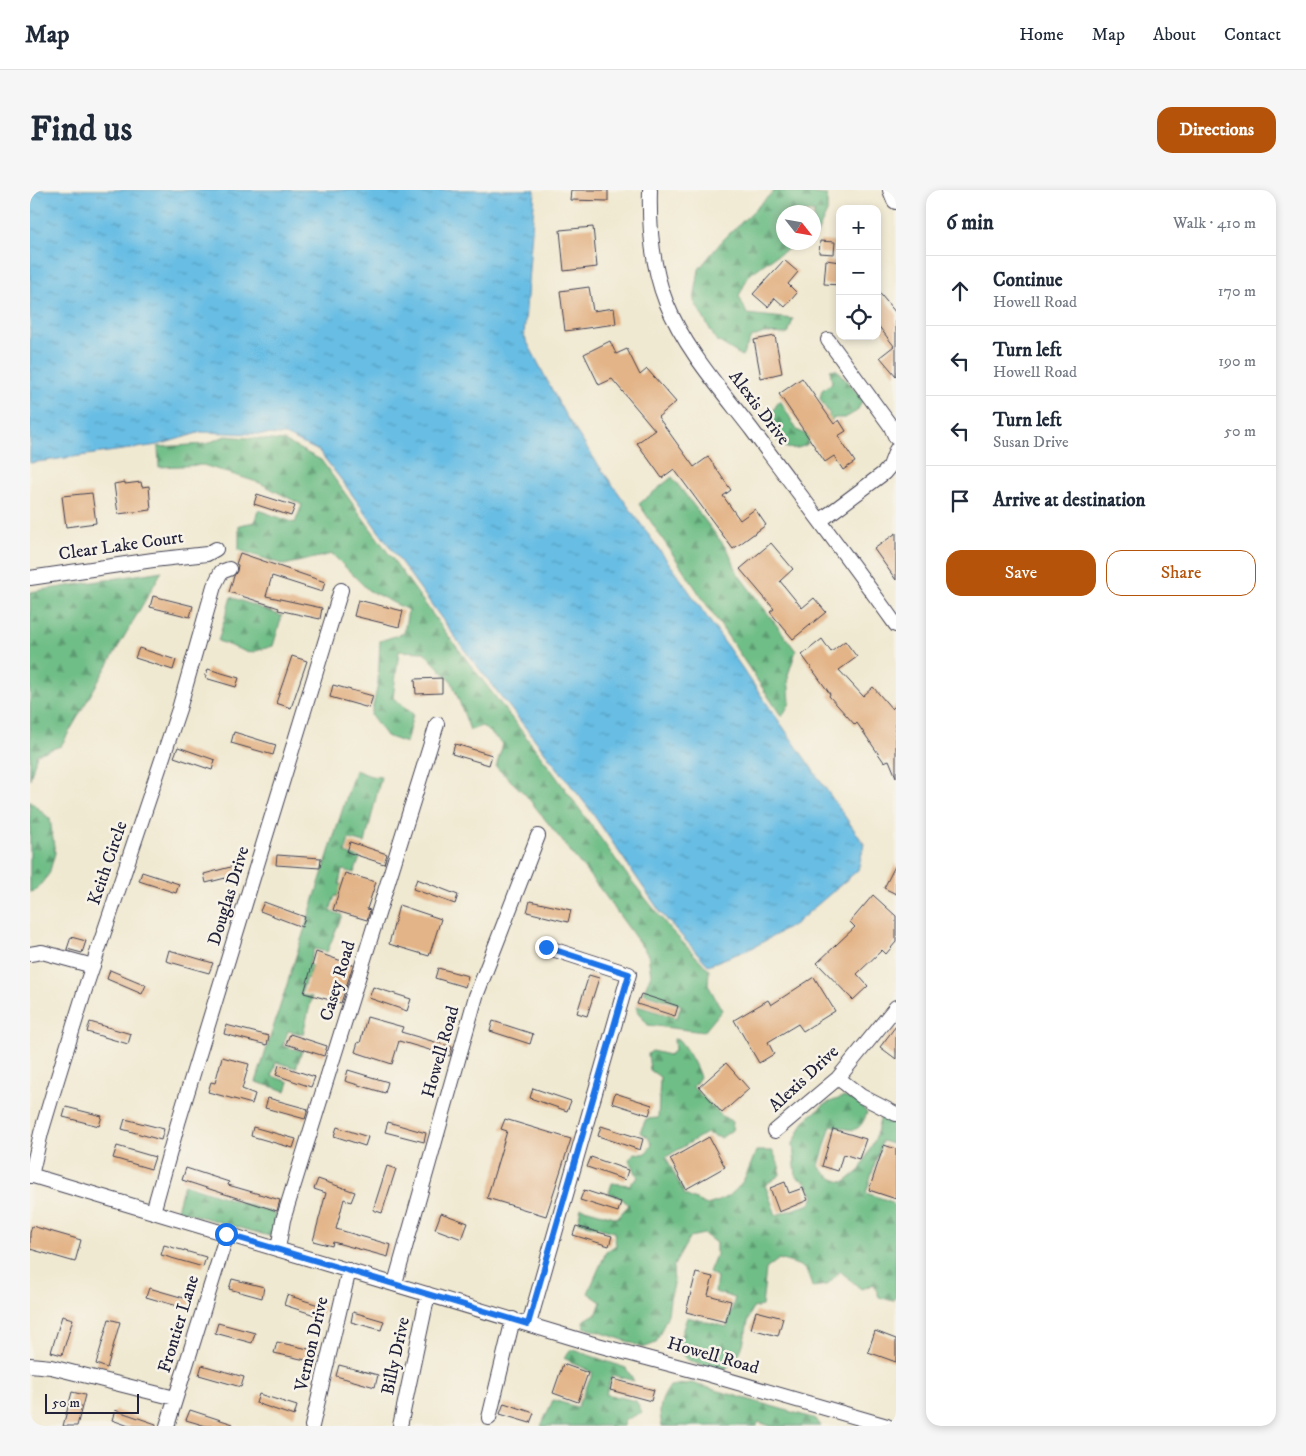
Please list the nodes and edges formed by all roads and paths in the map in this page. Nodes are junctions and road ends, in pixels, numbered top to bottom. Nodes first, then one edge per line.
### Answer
1 (650, 190) edge
2 (892, 190) edge
3 (896, 200) edge
4 (828, 340) dead end
5 (896, 438) edge
6 (896, 450) edge
7 (820, 521) junction
8 (216, 549) dead end
9 (229, 569) dead end
10 (30, 578) edge
11 (341, 590) dead end
12 (896, 625) edge
13 (437, 724) dead end
14 (538, 836) dead end
15 (546, 947) dead end
16 (30, 954) edge
17 (93, 966) junction
18 (896, 1007) edge
19 (838, 1078) junction
20 (896, 1114) edge
21 (775, 1131) dead end
22 (31, 1176) edge
23 (153, 1212) junction
24 (226, 1234) junction
25 (278, 1249) junction
26 (349, 1270) junction
27 (395, 1283) junction
28 (428, 1294) junction
29 (513, 1319) junction
30 (528, 1324) junction
31 (30, 1364) edge
32 (175, 1398) junction
33 (489, 1418) dead end
34 (870, 1424) edge
35 (167, 1426) edge
36 (312, 1426) edge
37 (400, 1426) edge
38 (887, 1426) edge

1 - 7 street, Alexis Drive
2 - 3 street
4 - 5 street
6 - 7 street
7 - 12 street, Alexis Drive
8 - 10 street, Clear Lake Court
9 - 17 street, Keith Circle
11 - 23 street, Douglas Drive
13 - 25 street, Casey Road
14 - 27 street, Howell Road
15 - 30 street
16 - 17 street
17 - 22 street, Keith Circle
18 - 19 street, Alexis Drive
19 - 20 street
19 - 21 street, Alexis Drive
22 - 23 street, Howell Road
23 - 24 street, Howell Road
24 - 25 street, Howell Road
24 - 32 street, Frontier Lane
25 - 26 street, Howell Road
26 - 27 street, Howell Road
26 - 36 street, Vernon Drive
27 - 28 street, Howell Road
28 - 29 street, Howell Road
28 - 37 street, Billy Drive
29 - 30 street, Howell Road
29 - 33 street
30 - 34 street, Howell Road
31 - 32 street
32 - 35 street, Frontier Lane
34 - 38 street, Howell Road

